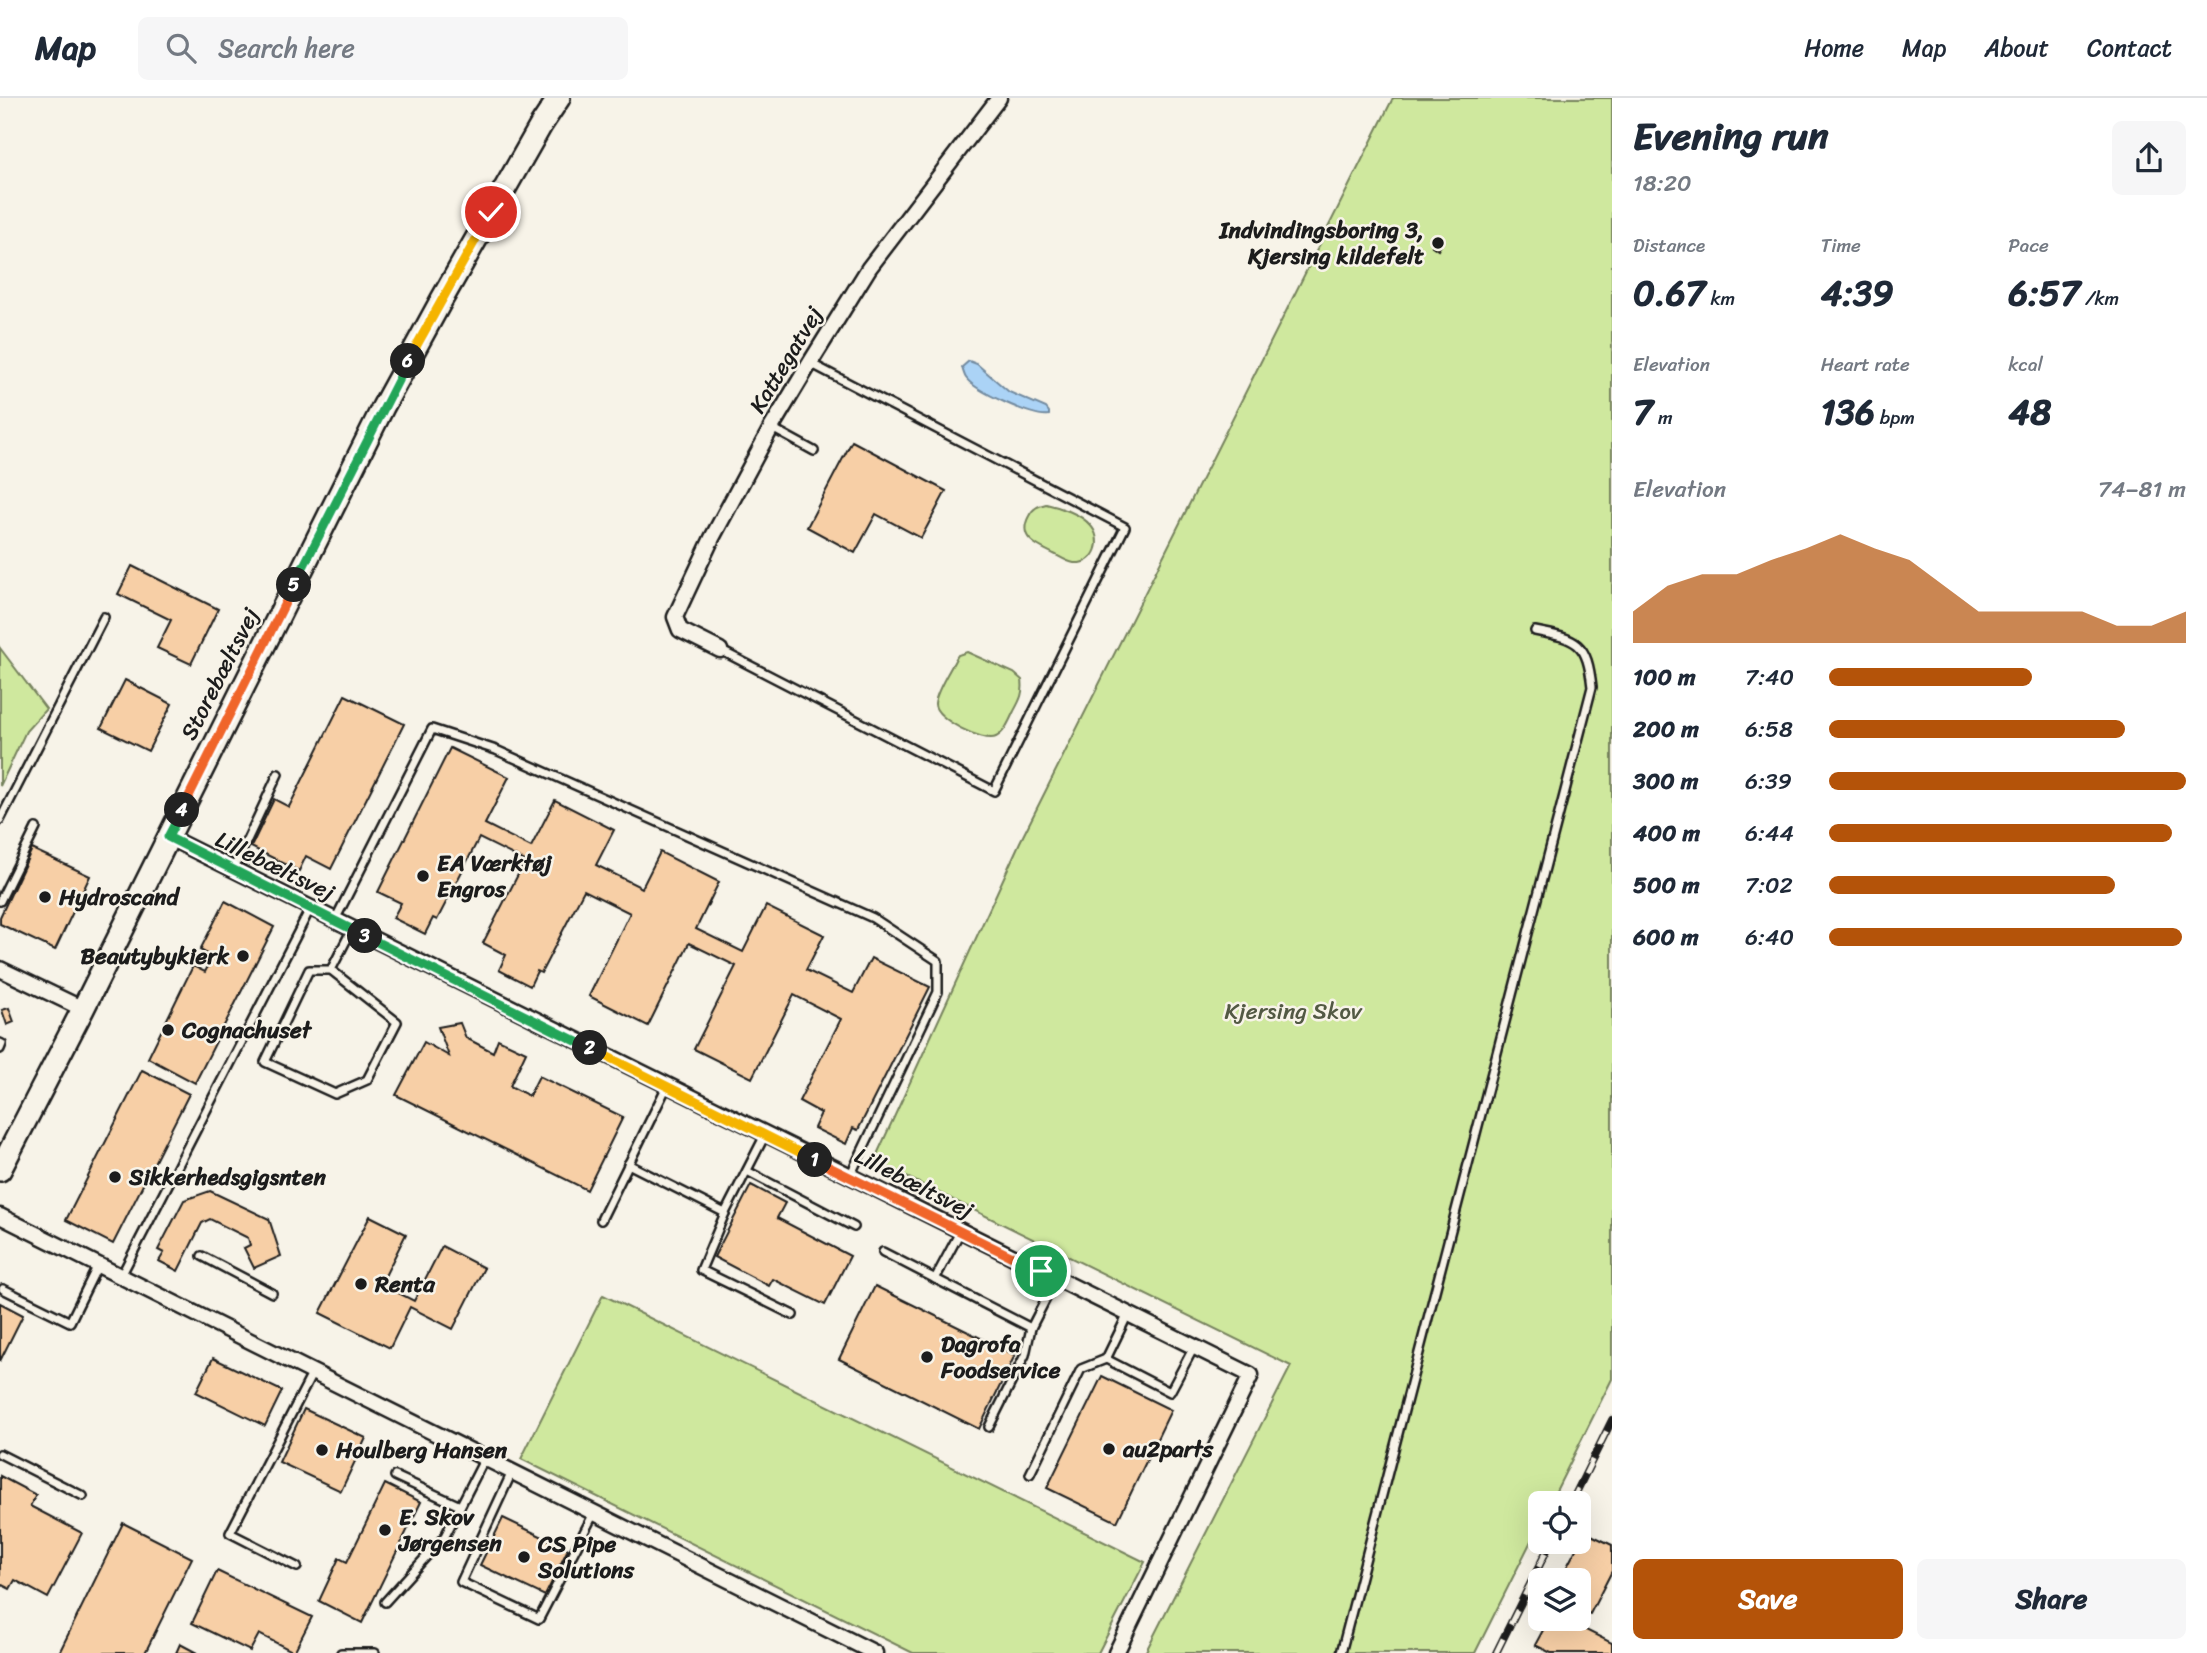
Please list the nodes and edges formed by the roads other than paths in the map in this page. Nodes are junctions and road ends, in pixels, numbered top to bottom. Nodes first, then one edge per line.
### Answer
1 (559, 98) edge
2 (999, 98) edge
3 (810, 363) junction
4 (771, 428) junction
5 (814, 451) dead end
6 (104, 617) dead end
7 (1535, 631) dead end
8 (720, 650) joint
9 (278, 774) dead end
10 (0, 820) edge
11 (36, 828) dead end
12 (168, 837) junction
13 (233, 870) junction
14 (0, 901) edge
15 (310, 909) junction
16 (335, 921) junction
17 (352, 929) junction
18 (0, 969) edge
19 (331, 970) junction
20 (83, 1009) junction
21 (0, 1043) edge
22 (0, 1049) edge
23 (667, 1086) junction
24 (765, 1135) junction
25 (628, 1164) junction
26 (0, 1170) edge
27 (747, 1171) junction
28 (849, 1177) junction
29 (725, 1213) junction
30 (0, 1216) edge
31 (601, 1220) dead end
32 (854, 1227) dead end
33 (960, 1232) junction
34 (883, 1252) dead end
35 (202, 1256) dead end
36 (98, 1265) junction
37 (120, 1276) junction
38 (1056, 1278) junction
39 (935, 1279) junction
40 (3, 1289) dead end
41 (272, 1293) dead end
42 (1128, 1314) junction
43 (793, 1315) dead end
44 (1031, 1328) junction
45 (1194, 1347) junction
46 (1106, 1359) junction
47 (313, 1373) junction
48 (989, 1427) dead end
49 (0, 1454) edge
50 (485, 1458) junction
51 (512, 1472) junction
52 (1030, 1474) dead end
53 (394, 1476) dead end
54 (83, 1496) dead end
55 (460, 1506) junction
56 (594, 1513) junction
57 (298, 1567) dead end
58 (386, 1602) dead end
59 (341, 1653) edge
60 (375, 1653) edge
61 (875, 1653) edge
62 (1116, 1653) edge
63 (1341, 1653) edge

1 - 12 street, Storebæltsvej
2 - 3 street, Kattegatvej
3 - 4 street, Kattegatvej
3 - 8 lane
4 - 5 lane
4 - 8 street, Kattegatvej
6 - 10 lane
7 - 63 lane
9 - 13 lane
11 - 14 lane
12 - 13 street, Lillebæltsvej
12 - 20 street, Storebæltsvej
13 - 15 street, Lillebæltsvej
15 - 16 street, Lillebæltsvej
15 - 37 lane
16 - 17 street, Lillebæltsvej
16 - 28 lane
17 - 19 lane
17 - 23 street, Lillebæltsvej
18 - 20 street
19 - 19 lane
20 - 26 street, Storebæltsvej
21 - 22 lane
23 - 24 street, Lillebæltsvej
23 - 25 lane
24 - 27 lane
24 - 28 street, Lillebæltsvej
25 - 29 lane
25 - 31 lane
27 - 29 lane
27 - 32 lane
28 - 33 street, Lillebæltsvej
29 - 43 lane
30 - 36 street
33 - 38 street, Lillebæltsvej
33 - 39 lane
34 - 39 lane
35 - 41 lane
36 - 37 street
36 - 40 lane
37 - 47 street
38 - 42 street, Lillebæltsvej
38 - 44 lane
39 - 44 lane
42 - 45 street, Lillebæltsvej
42 - 46 lane
44 - 48 lane
45 - 46 lane
45 - 62 street, Lillebæltsvej
46 - 52 lane
47 - 50 street
47 - 57 lane
49 - 54 lane
50 - 51 street
50 - 55 lane
51 - 56 street
51 - 56 lane
53 - 55 lane
55 - 58 lane
56 - 61 street
59 - 60 lane

